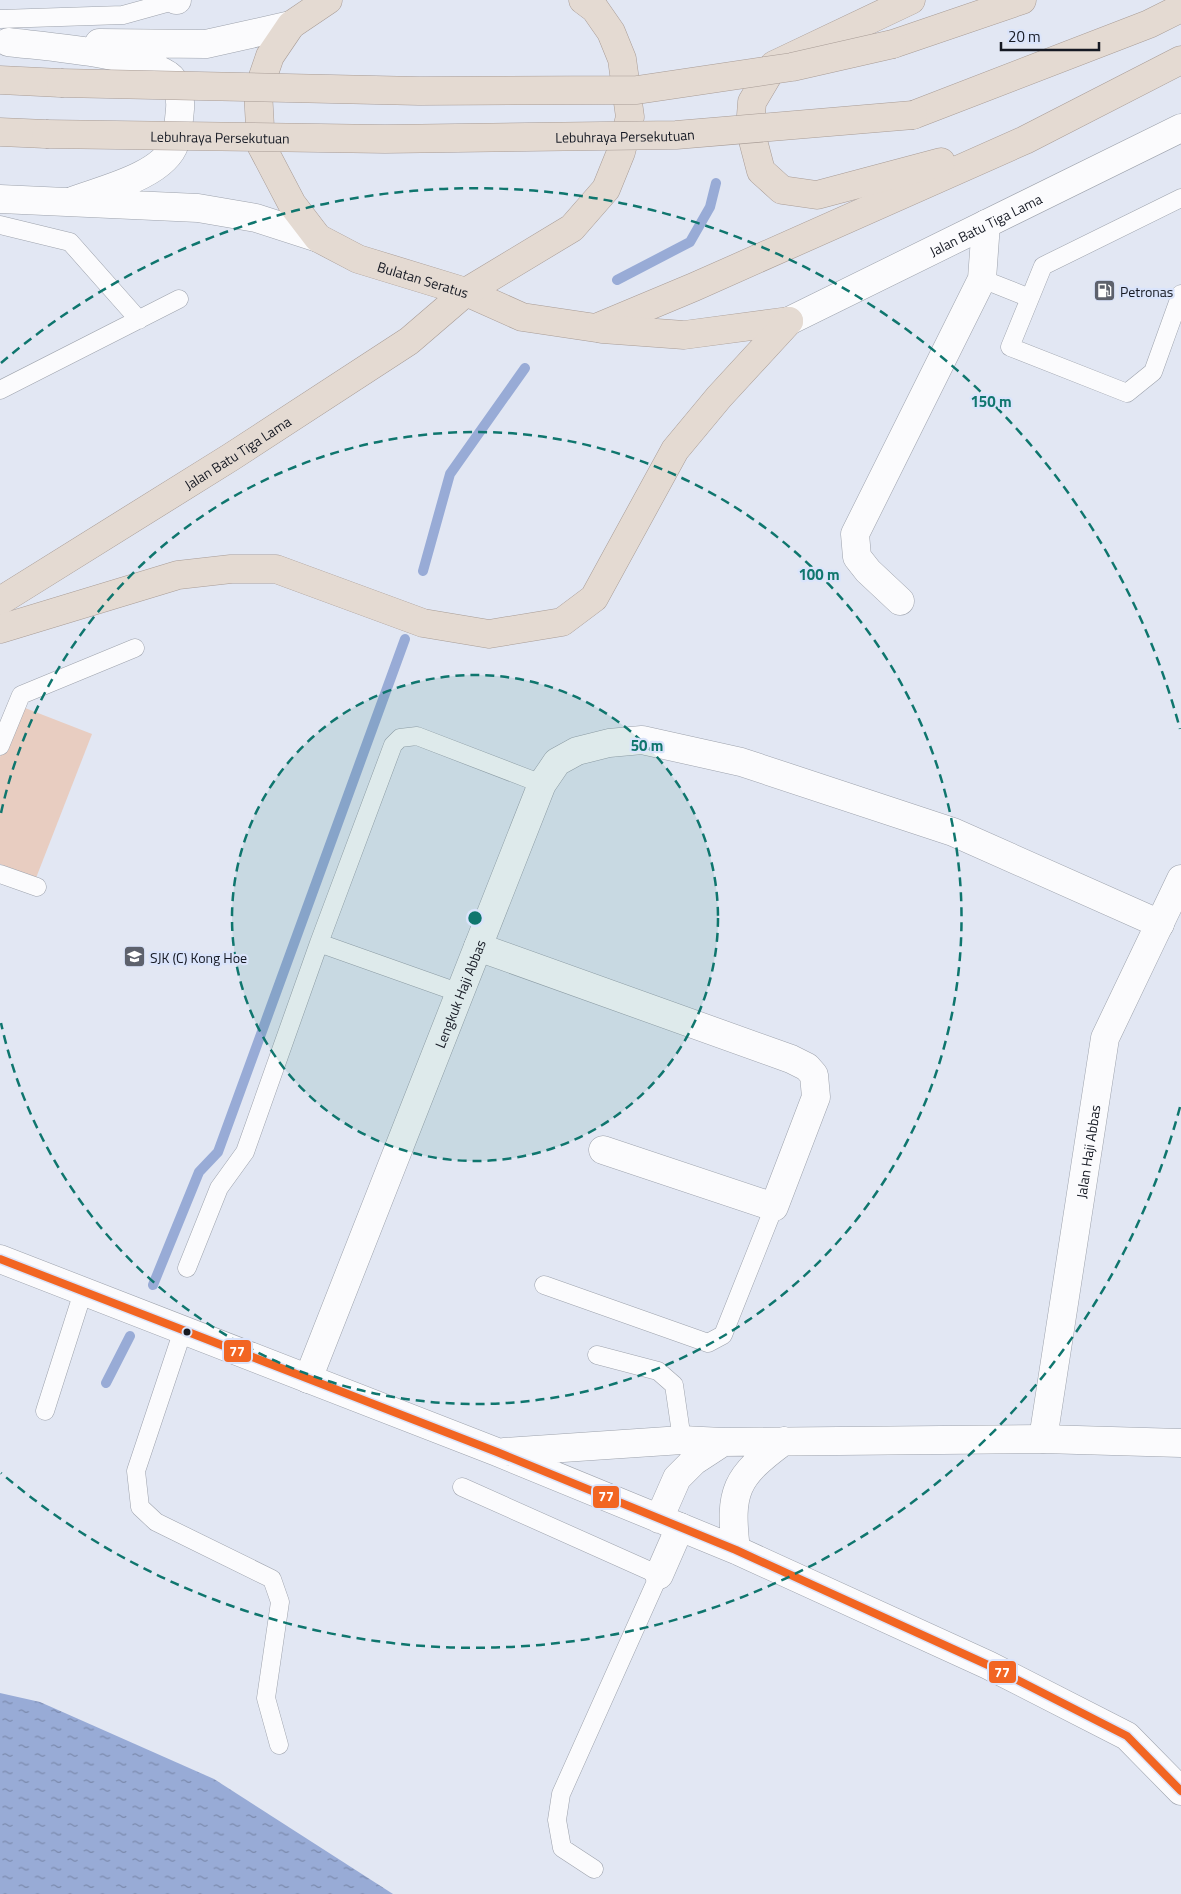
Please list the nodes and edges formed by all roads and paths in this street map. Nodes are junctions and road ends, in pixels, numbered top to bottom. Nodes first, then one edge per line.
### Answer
1 (177, 0) edge
2 (328, 0) edge
3 (583, 0) edge
4 (911, 0) edge
5 (1022, 0) edge
6 (1181, 8) edge
7 (291, 25) junction
8 (3, 34) edge
9 (1181, 60) edge
10 (0, 80) edge
11 (1181, 128) edge
12 (0, 132) edge
13 (1025, 140) junction
14 (1181, 198) edge
15 (0, 199) edge
16 (72, 201) junction
17 (986, 224) junction
18 (0, 225) edge
19 (318, 238) junction
20 (982, 279) junction
21 (466, 292) junction
22 (1181, 294) edge
23 (1030, 298) junction
24 (179, 299) dead end
25 (139, 320) junction
26 (789, 321) junction
27 (596, 328) junction
28 (0, 390) edge
29 (900, 600) dead end
30 (0, 601) edge
31 (0, 630) edge
32 (135, 648) dead end
33 (0, 746) edge
34 (542, 784) junction
35 (0, 874) edge
36 (1181, 879) edge
37 (36, 887) dead end
38 (1160, 924) junction
39 (319, 943) junction
40 (478, 948) junction
41 (460, 993) junction
42 (603, 1150) dead end
43 (774, 1207) junction
44 (0, 1259) edge
45 (187, 1268) dead end
46 (544, 1285) dead end
47 (82, 1292) junction
48 (183, 1330) junction
49 (597, 1355) dead end
50 (308, 1379) junction
51 (45, 1411) dead end
52 (1043, 1439) junction
53 (682, 1440) junction
54 (784, 1441) junction
55 (723, 1442) junction
56 (1181, 1442) edge
57 (497, 1452) junction
58 (462, 1487) dead end
59 (670, 1523) junction
60 (736, 1550) junction
61 (660, 1575) junction
62 (279, 1745) dead end
63 (1181, 1791) edge
64 (594, 1869) dead end

1 - 8 lane
2 - 7 highway, Bulatan Seratus
3 - 21 highway, Bulatan Seratus
4 - 13 highway
5 - 10 highway, bridge
6 - 12 highway, Lebuhraya Persekutuan, bridge
7 - 8 street
7 - 19 highway, Bulatan Seratus
8 - 16 street
9 - 13 highway
11 - 17 street, Jalan Batu Tiga Lama
13 - 27 highway
14 - 23 lane
15 - 16 street
16 - 19 street
17 - 20 street
17 - 26 street, Jalan Batu Tiga Lama
18 - 25 lane
19 - 21 highway, Bulatan Seratus
20 - 23 lane
20 - 29 street
21 - 27 highway
21 - 30 highway, Jalan Batu Tiga Lama
22 - 23 lane
24 - 25 lane
25 - 28 lane
26 - 27 highway
26 - 31 highway
32 - 33 lane
34 - 38 street, Lengkuk Haji Abbas
34 - 39 lane
34 - 40 street, Lengkuk Haji Abbas
35 - 37 lane
36 - 38 street, Jalan Haji Abbas
38 - 52 street, Jalan Haji Abbas
39 - 41 lane
39 - 45 lane
40 - 41 street, Lengkuk Haji Abbas
40 - 43 street
41 - 50 street, Lengkuk Haji Abbas
42 - 43 street
43 - 46 lane
44 - 47 street
47 - 48 street
47 - 51 lane
48 - 50 street
48 - 62 lane
49 - 53 lane
50 - 57 street
52 - 54 street
52 - 56 street
53 - 55 street
53 - 57 street
54 - 55 street
54 - 60 street
55 - 59 street
57 - 59 street
58 - 61 lane
59 - 60 street
59 - 61 street
60 - 63 street
61 - 64 lane

